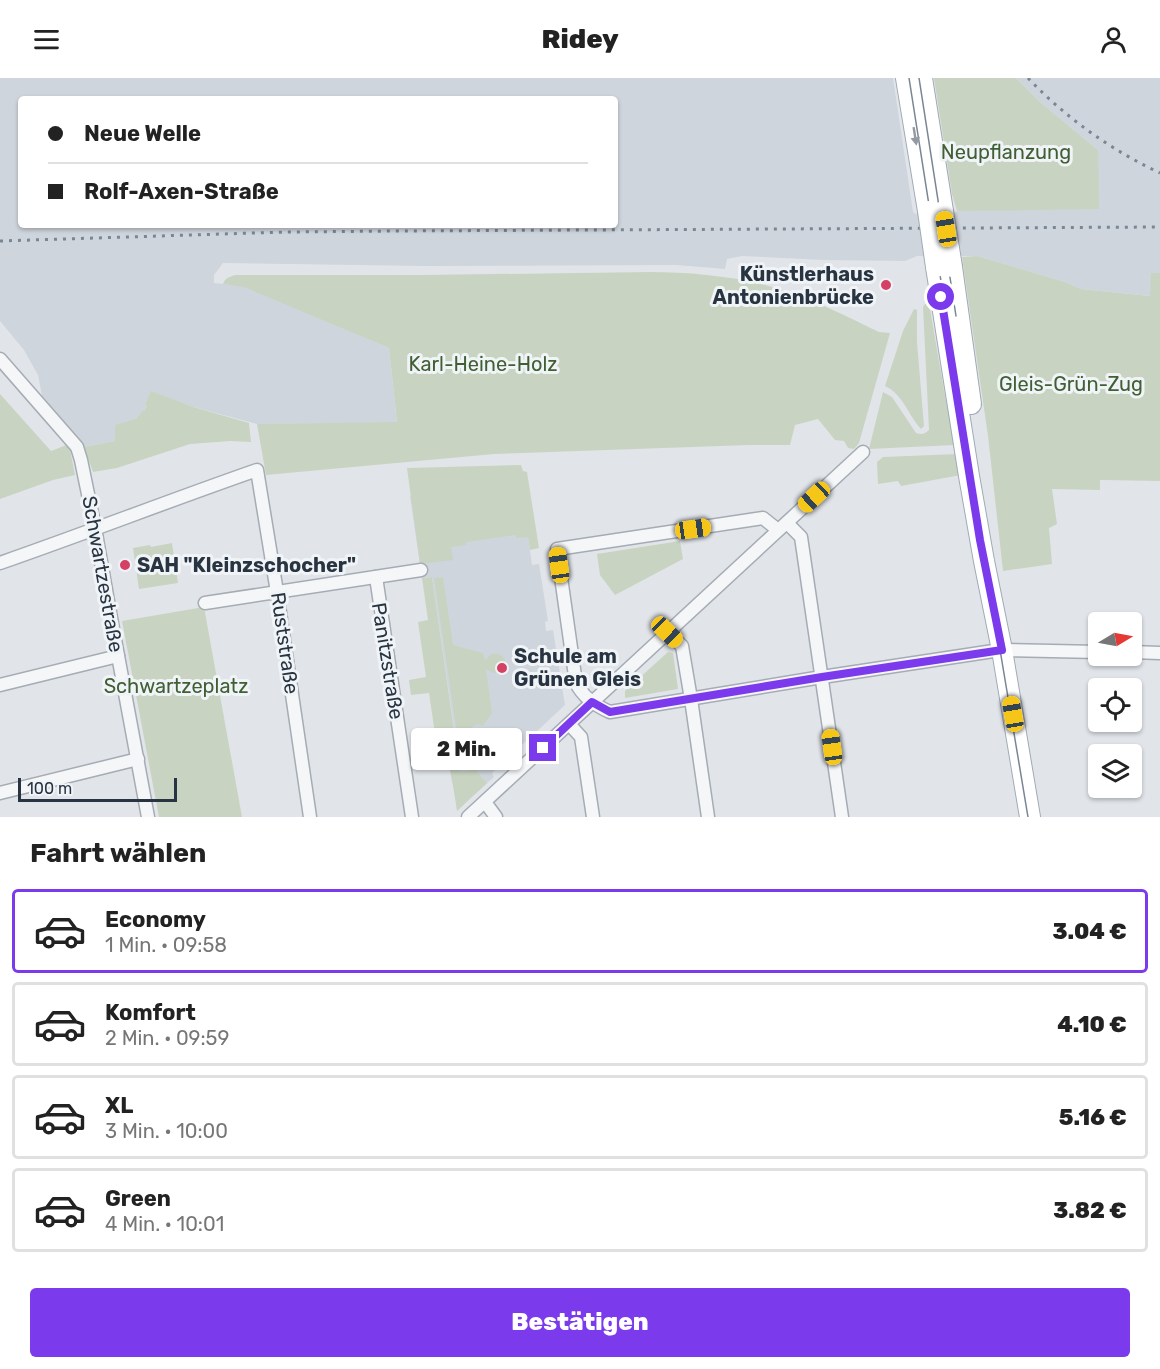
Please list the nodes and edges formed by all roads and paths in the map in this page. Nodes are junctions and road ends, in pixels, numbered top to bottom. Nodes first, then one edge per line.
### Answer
1 (906, 78) edge
2 (922, 78) edge
3 (935, 211) junction
4 (0, 359) edge
5 (862, 452) dead end
6 (783, 526) junction
7 (95, 528) junction
8 (0, 563) edge
9 (421, 570) dead end
10 (376, 577) junction
11 (277, 592) junction
12 (205, 603) dead end
13 (667, 632) junction
14 (1002, 650) junction
15 (1088, 652) edge
16 (1142, 652) edge
17 (1160, 652) edge
18 (118, 656) junction
19 (822, 677) junction
20 (0, 685) edge
21 (691, 699) junction
22 (592, 702) junction
23 (569, 724) junction
24 (138, 759) junction
25 (0, 793) edge
26 (485, 802) junction
27 (148, 817) edge
28 (310, 817) edge
29 (412, 817) edge
30 (468, 817) edge
31 (496, 817) edge
32 (593, 817) edge
33 (708, 817) edge
34 (842, 817) edge
35 (1030, 817) edge

1 -> 3 main road
2 - 3 main road
3 - 14 main road, bridge
4 - 7 street, Schwartzestraße
5 - 6 street
6 - 13 street
6 - 19 street
6 - 22 street
7 - 8 street
7 - 11 street, Ruststraße
7 - 18 street, Schwartzestraße
9 - 10 street
10 - 11 street
10 - 29 street, Panitzstraße
11 - 12 street
11 - 28 street, Ruststraße
13 - 21 street
13 - 22 street
14 - 15 street
14 - 19 street
14 - 35 main road
16 - 17 street
18 - 20 street
18 - 24 street, Schwartzestraße
19 - 21 street
19 - 34 street
21 - 22 street
21 - 33 street
22 - 23 street
23 - 26 street
23 - 32 street
24 - 25 street
24 - 27 street, Schwartzestraße
26 - 30 street
26 - 31 street

